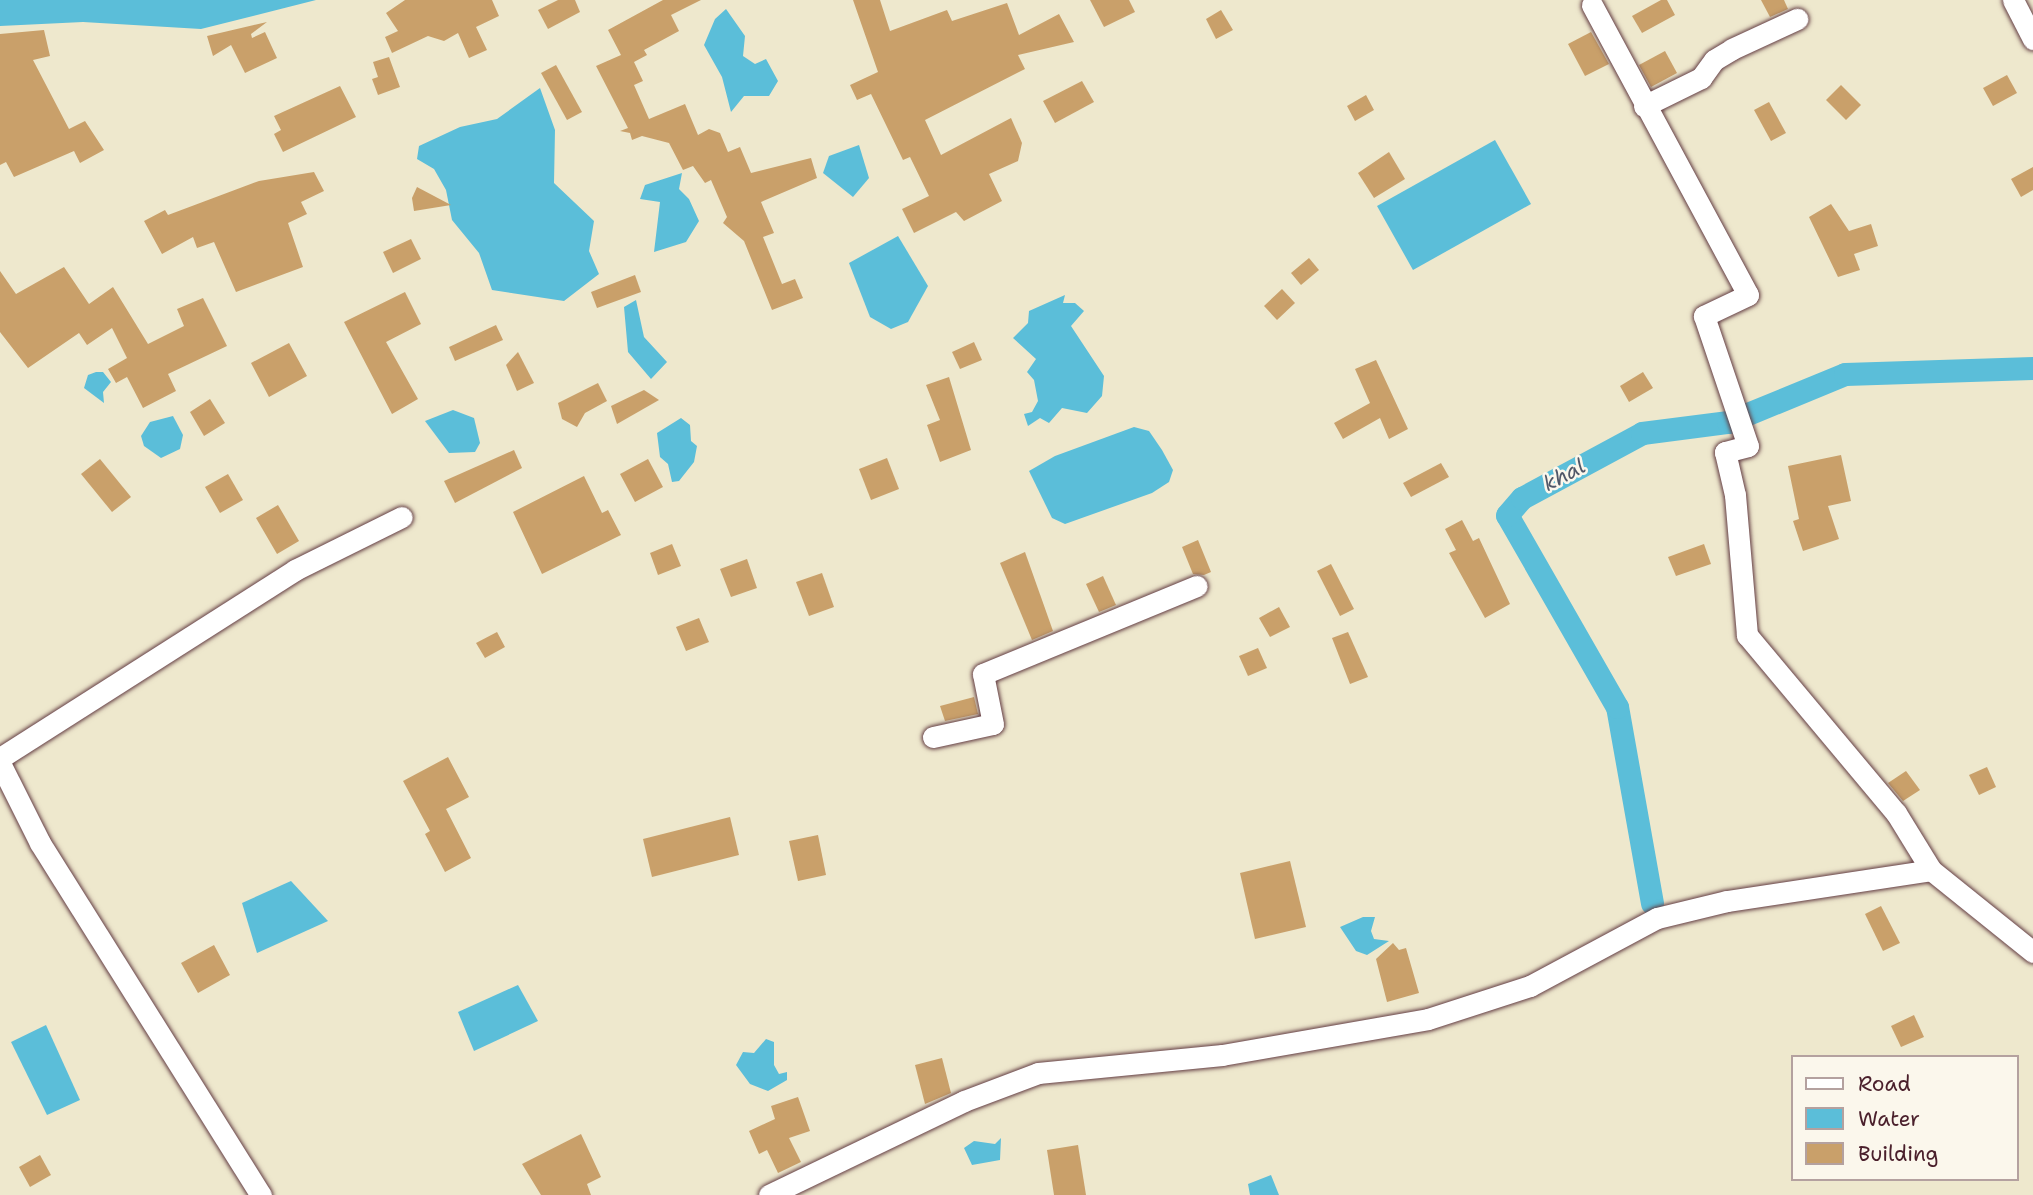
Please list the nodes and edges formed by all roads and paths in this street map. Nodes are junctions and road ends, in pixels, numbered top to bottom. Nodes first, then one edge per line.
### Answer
1 (2013, 0) edge
2 (1592, 5) dead end
3 (1797, 19) dead end
4 (2033, 38) edge
5 (1644, 106) junction
6 (402, 517) dead end
7 (1197, 586) dead end
8 (933, 737) dead end
9 (0, 760) edge
10 (1931, 870) junction
11 (2033, 952) edge
12 (261, 1195) edge
13 (769, 1195) edge

1 - 4 street
2 - 5 street
3 - 5 street
5 - 10 street
6 - 9 street
7 - 8 street
9 - 12 street
10 - 11 street
10 - 13 street

